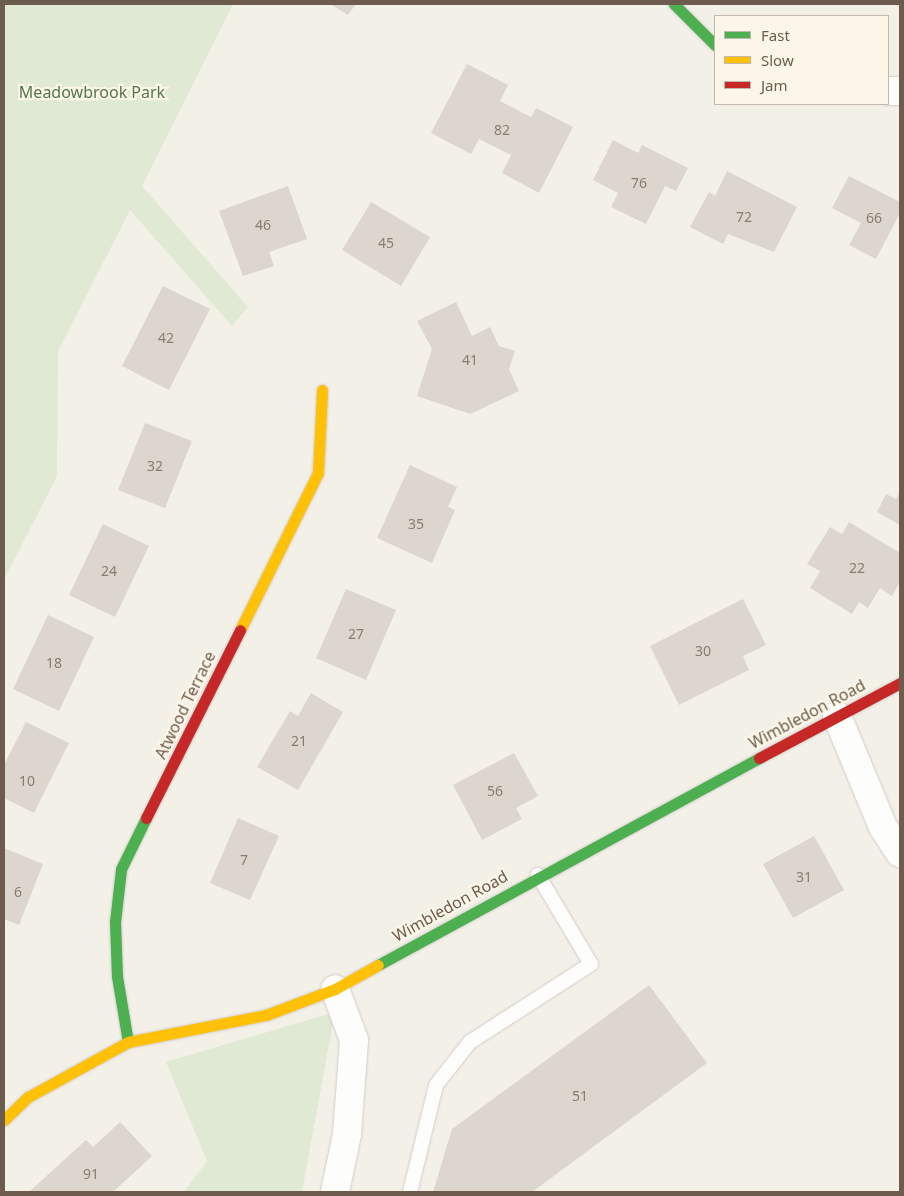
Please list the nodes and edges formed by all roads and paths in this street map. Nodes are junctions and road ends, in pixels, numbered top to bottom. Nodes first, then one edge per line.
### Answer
1 (674, 4) edge
2 (714, 44) edge
3 (322, 390) dead end
4 (900, 683) edge
5 (837, 716) junction
6 (900, 853) edge
7 (538, 875) junction
8 (335, 989) junction
9 (128, 1042) junction
10 (4, 1120) edge
11 (335, 1192) edge
12 (410, 1192) edge

1 - 2 street
3 - 9 street, Atwood Terrace
4 - 5 street, Wimbledon Road
5 - 6 street
5 - 7 street, Wimbledon Road
7 - 8 street, Wimbledon Road
7 - 12 lane
8 - 9 street, Wimbledon Road
8 - 11 street
9 - 10 street, Wimbledon Road

